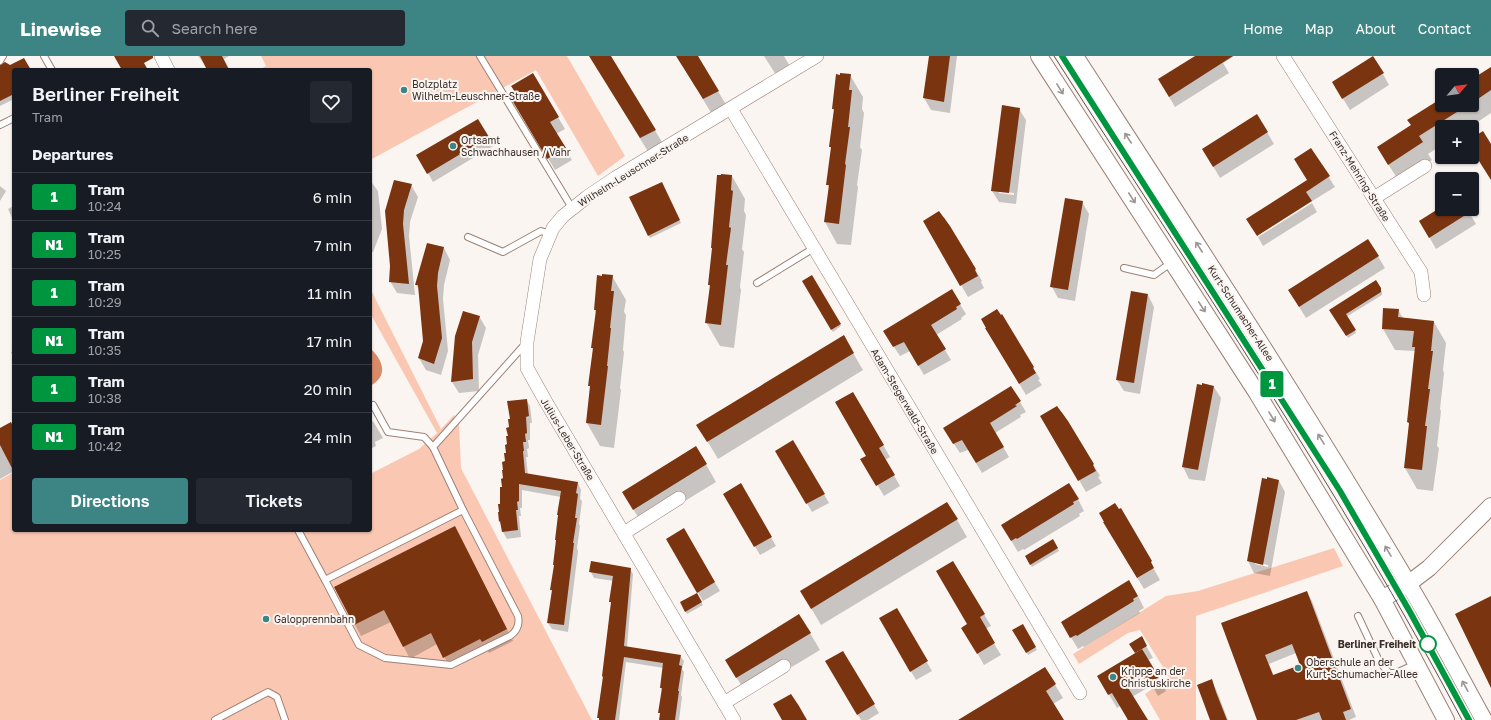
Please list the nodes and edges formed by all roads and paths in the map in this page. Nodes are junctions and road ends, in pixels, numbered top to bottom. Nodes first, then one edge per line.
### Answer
1 (3, 56) edge
2 (44, 56) edge
3 (161, 56) edge
4 (480, 56) edge
5 (818, 56) edge
6 (1039, 56) edge
7 (1075, 56) edge
8 (1288, 58) edge
9 (0, 61) edge
10 (51, 68) edge
11 (167, 68) edge
12 (731, 109) junction
13 (12, 119) edge
14 (0, 125) edge
15 (1425, 166) dead end
16 (1374, 198) junction
17 (572, 208) junction
18 (550, 234) junction
19 (468, 238) dead end
20 (814, 248) junction
21 (1173, 262) junction
22 (1124, 268) dead end
23 (757, 283) dead end
24 (1424, 295) dead end
25 (527, 342) junction
26 (372, 406) edge
27 (433, 447) junction
28 (679, 498) dead end
29 (1491, 506) edge
30 (463, 510) junction
31 (299, 532) edge
32 (624, 533) junction
33 (325, 580) junction
34 (1408, 584) junction
35 (1382, 599) junction
36 (1358, 616) dead end
37 (1416, 664) junction
38 (784, 666) dead end
39 (1080, 693) dead end
40 (724, 703) junction
41 (215, 720) edge
42 (284, 720) edge
43 (734, 720) edge
44 (1446, 720) edge
45 (1484, 720) edge

1 - 9 lane
2 - 10 lane
3 - 11 street
4 - 17 lane
5 - 12 street, Wilhelm-Leuschner-Straße
6 -> 21 street
34 -> 7 street, Kurt-Schumacher-Allee
8 - 16 street, Franz-Mehring-Straße
12 - 17 street, Wilhelm-Leuschner-Straße
12 - 20 street, Adam-Stegerwald-Straße
13 - 14 lane
15 - 16 street
16 - 24 street, Franz-Mehring-Straße
17 - 18 street, Wilhelm-Leuschner-Straße
18 - 19 lane
18 - 25 street, Wilhelm-Leuschner-Straße
20 - 23 lane
20 - 39 street, Adam-Stegerwald-Straße
21 - 22 lane
21 -> 35 street
25 - 27 lane
25 - 32 street, Julius-Leber-Straße
26 - 27 lane
27 - 30 lane
28 - 32 street
29 - 34 street
30 - 33 lane
30 - 33 lane
31 - 33 lane
32 - 40 street, Julius-Leber-Straße
34 - 35 street
45 -> 34 street, Kurt-Schumacher-Allee
35 - 37 street
36 - 37 lane
37 - 44 street
38 - 40 street
40 - 43 street, Julius-Leber-Straße
41 - 42 lane

